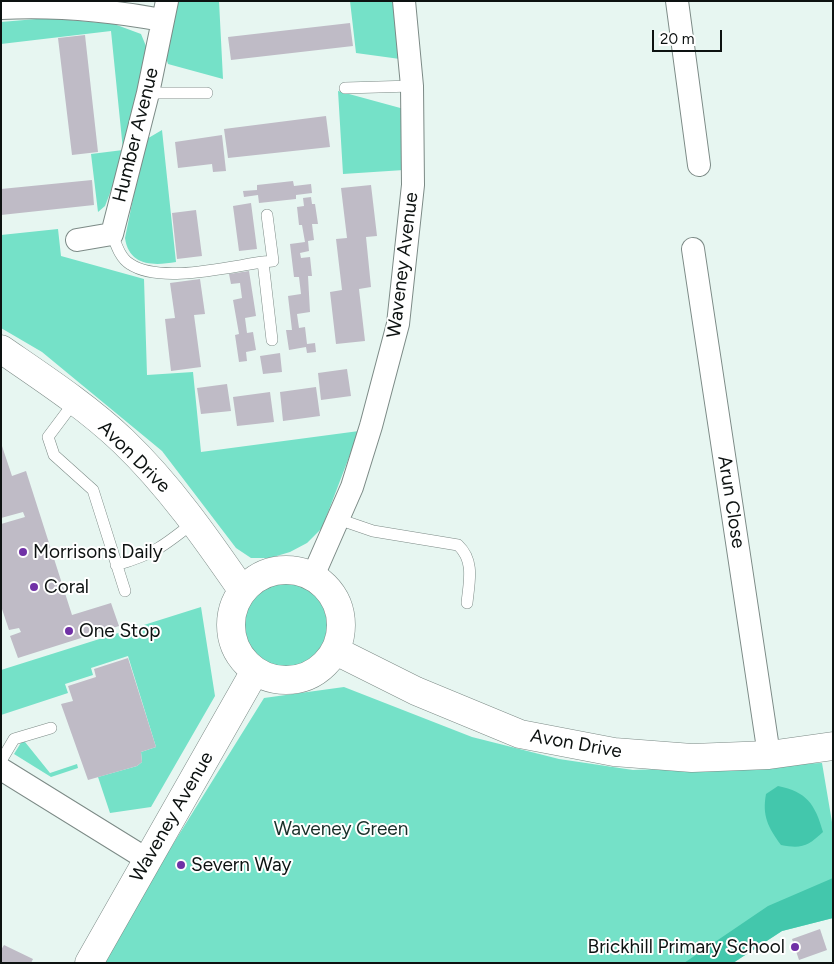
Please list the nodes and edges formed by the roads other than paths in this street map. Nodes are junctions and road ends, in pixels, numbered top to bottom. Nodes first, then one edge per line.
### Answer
1 (404, 1) edge
2 (677, 1) edge
3 (1, 8) edge
4 (165, 11) edge
5 (412, 86) junction
6 (345, 88) dead end
7 (148, 93) junction
8 (206, 93) dead end
9 (699, 165) dead end
10 (267, 215) dead end
11 (112, 234) junction
12 (77, 240) dead end
13 (694, 249) dead end
14 (263, 262) junction
15 (272, 340) dead end
16 (1, 349) edge
17 (75, 401) junction
18 (338, 519) junction
19 (194, 522) junction
20 (116, 565) junction
21 (313, 576) junction
22 (242, 590) junction
23 (125, 591) dead end
24 (466, 603) dead end
25 (336, 651) junction
26 (255, 671) junction
27 (52, 728) dead end
28 (833, 746) edge
29 (769, 755) junction
30 (1, 761) edge
31 (1, 769) edge
32 (148, 860) junction
33 (89, 963) edge

1 - 5 street, Waveney Avenue
2 - 9 street
3 - 4 street
4 - 7 street, Humber Avenue
5 - 6 lane
5 - 18 street, Waveney Avenue
7 - 8 lane
7 - 11 street, Humber Avenue
10 - 14 lane
11 - 12 street
11 - 14 lane
13 - 29 street, Arun Close
14 - 15 lane
16 - 17 street, Avon Drive
17 - 19 street, Avon Drive
17 - 20 lane
18 - 21 street, Waveney Avenue
18 - 24 lane
19 - 20 lane
19 - 22 street, Avon Drive
20 - 23 lane
21 - 22 street
21 - 25 street
22 - 26 street
25 - 26 street
25 - 29 street, Avon Drive
26 - 32 street, Waveney Avenue
27 - 30 lane
28 - 29 street, Avon Drive
31 - 32 street
32 - 33 street, Waveney Avenue

